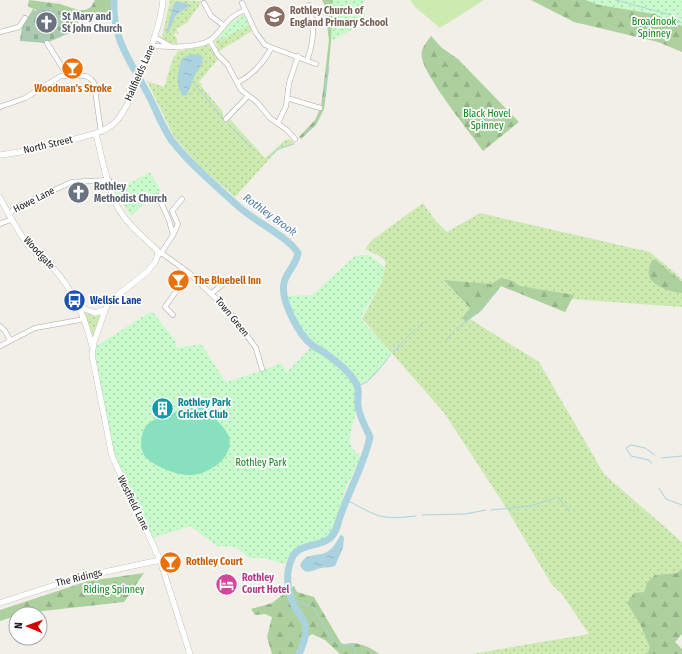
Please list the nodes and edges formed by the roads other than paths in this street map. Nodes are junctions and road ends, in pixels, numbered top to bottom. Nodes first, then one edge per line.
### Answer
1 (163, 0) edge
2 (242, 3) dead end
3 (309, 5) dead end
4 (204, 6) dead end
5 (245, 10) junction
6 (310, 11) junction
7 (305, 13) dead end
8 (25, 18) dead end
9 (223, 25) junction
10 (0, 32) edge
11 (156, 38) junction
12 (210, 41) junction
13 (47, 43) dead end
14 (153, 46) junction
15 (173, 47) junction
16 (271, 48) junction
17 (298, 56) junction
18 (307, 60) junction
19 (316, 64) dead end
20 (67, 75) junction
21 (237, 83) junction
22 (248, 96) junction
23 (288, 98) junction
24 (0, 107) edge
25 (316, 109) dead end
26 (227, 116) dead end
27 (278, 123) junction
28 (98, 133) junction
29 (295, 139) dead end
30 (0, 155) edge
31 (109, 180) junction
32 (158, 196) dead end
33 (0, 198) edge
34 (180, 200) dead end
35 (10, 218) junction
36 (0, 224) edge
37 (173, 235) junction
38 (160, 253) junction
39 (189, 273) junction
40 (223, 284) dead end
41 (212, 293) junction
42 (80, 306) junction
43 (105, 310) junction
44 (174, 315) dead end
45 (85, 319) junction
46 (0, 326) edge
47 (10, 340) junction
48 (0, 346) edge
49 (92, 348) junction
50 (262, 369) dead end
51 (160, 560) junction
52 (0, 603) edge
53 (190, 654) edge

1 - 11 street, Hallfields Lane
2 - 5 street
3 - 6 street
4 - 9 street
5 - 9 street
5 - 16 street
6 - 7 street
6 - 18 street
8 - 10 street
9 - 12 street
11 - 14 street, Hallfields Lane
11 - 15 street
12 - 15 street
12 - 21 street
13 - 20 street
14 - 15 street
14 - 28 street, Hallfields Lane
16 - 17 street
16 - 21 street
17 - 18 street
17 - 23 street
18 - 19 street
20 - 24 street
20 - 28 street
21 - 22 street
22 - 26 street
22 - 27 street
23 - 25 street
23 - 27 street
27 - 29 street
28 - 30 street, North Street
28 - 31 street
31 - 35 street, Howe Lane
31 - 38 street
32 - 37 street
33 - 35 street, Woodgate
34 - 37 street
35 - 36 street, Howe Lane
35 - 42 street, Woodgate
37 - 38 street
38 - 39 street, Town Green
38 - 43 street
39 - 41 street, Town Green
39 - 44 street
40 - 41 street
41 - 50 street, Town Green
42 - 43 street
42 - 45 street, Woodgate
43 - 49 street
45 - 47 street
45 - 49 street, Woodgate
46 - 47 street
47 - 48 street
49 - 51 street, Westfield Lane
51 - 52 street, The Ridings
51 - 53 street, Westfield Lane

